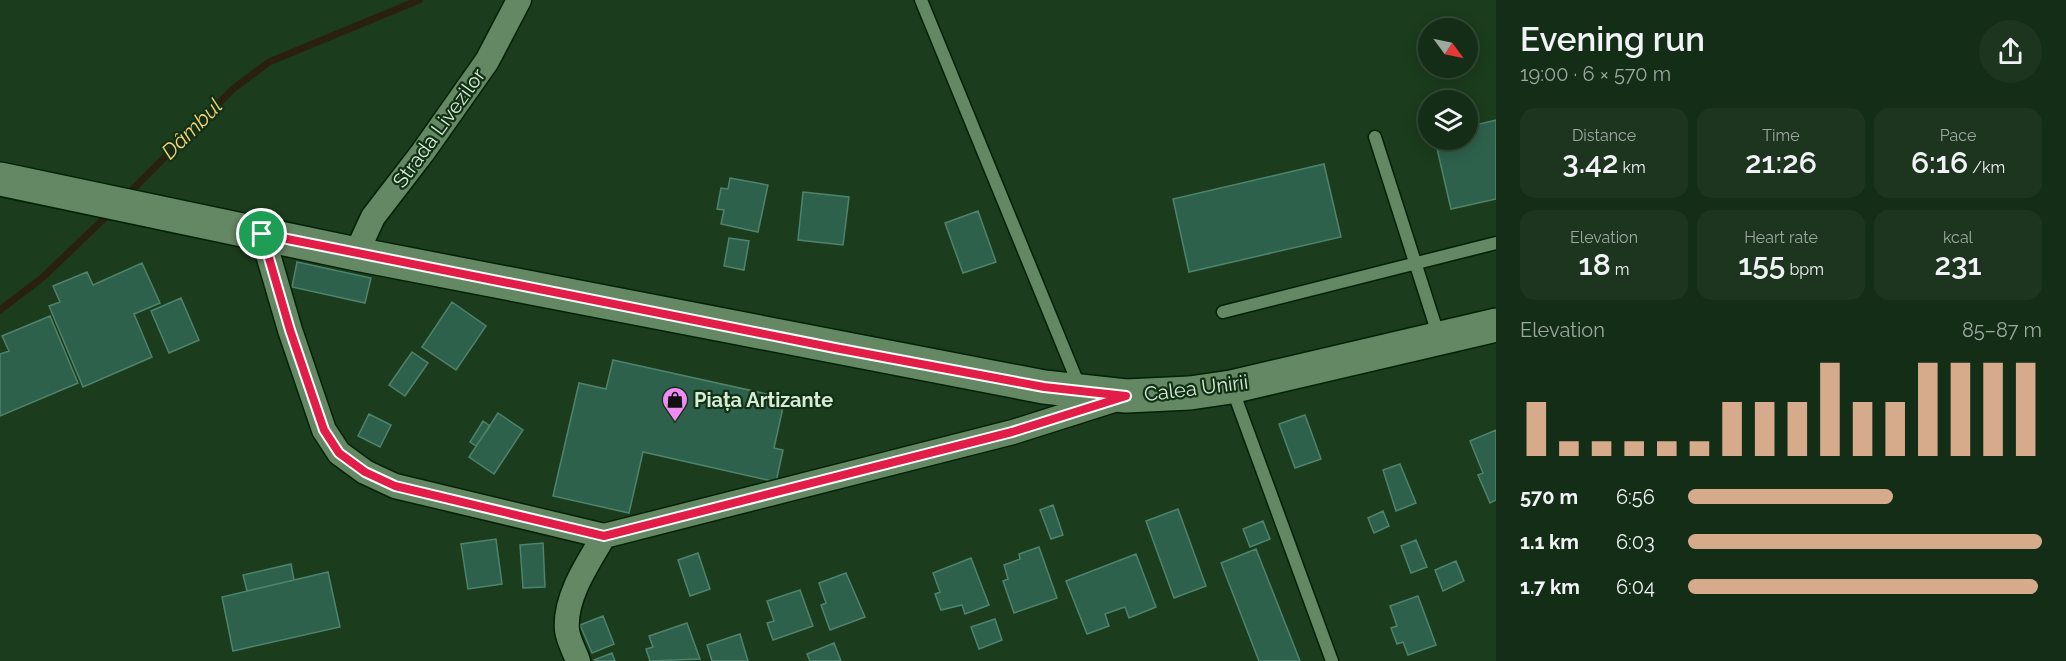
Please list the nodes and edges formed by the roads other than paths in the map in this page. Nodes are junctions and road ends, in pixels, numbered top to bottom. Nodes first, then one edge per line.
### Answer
1 (519, 0) edge
2 (921, 0) edge
3 (1375, 137) dead end
4 (0, 179) edge
5 (262, 234) junction
6 (1496, 243) edge
7 (356, 254) junction
8 (1415, 264) junction
9 (1223, 312) dead end
10 (1496, 325) edge
11 (1440, 338) junction
12 (1231, 387) junction
13 (1082, 392) junction
14 (1126, 396) junction
15 (604, 536) junction
16 (578, 661) edge
17 (1332, 661) edge

1 - 7 street, Strada Livezilor
2 - 13 lane
3 - 8 lane
4 - 5 main road, Calea Unirii
5 - 7 main road, Calea Unirii
5 - 15 street
6 - 8 lane
7 - 13 main road, Calea Unirii
8 - 9 lane
8 - 11 lane
10 - 11 main road, Calea Unirii
11 - 12 main road, Calea Unirii
12 - 14 main road, Calea Unirii
12 - 17 lane
13 - 14 main road, Calea Unirii
14 - 15 street
15 - 16 street

